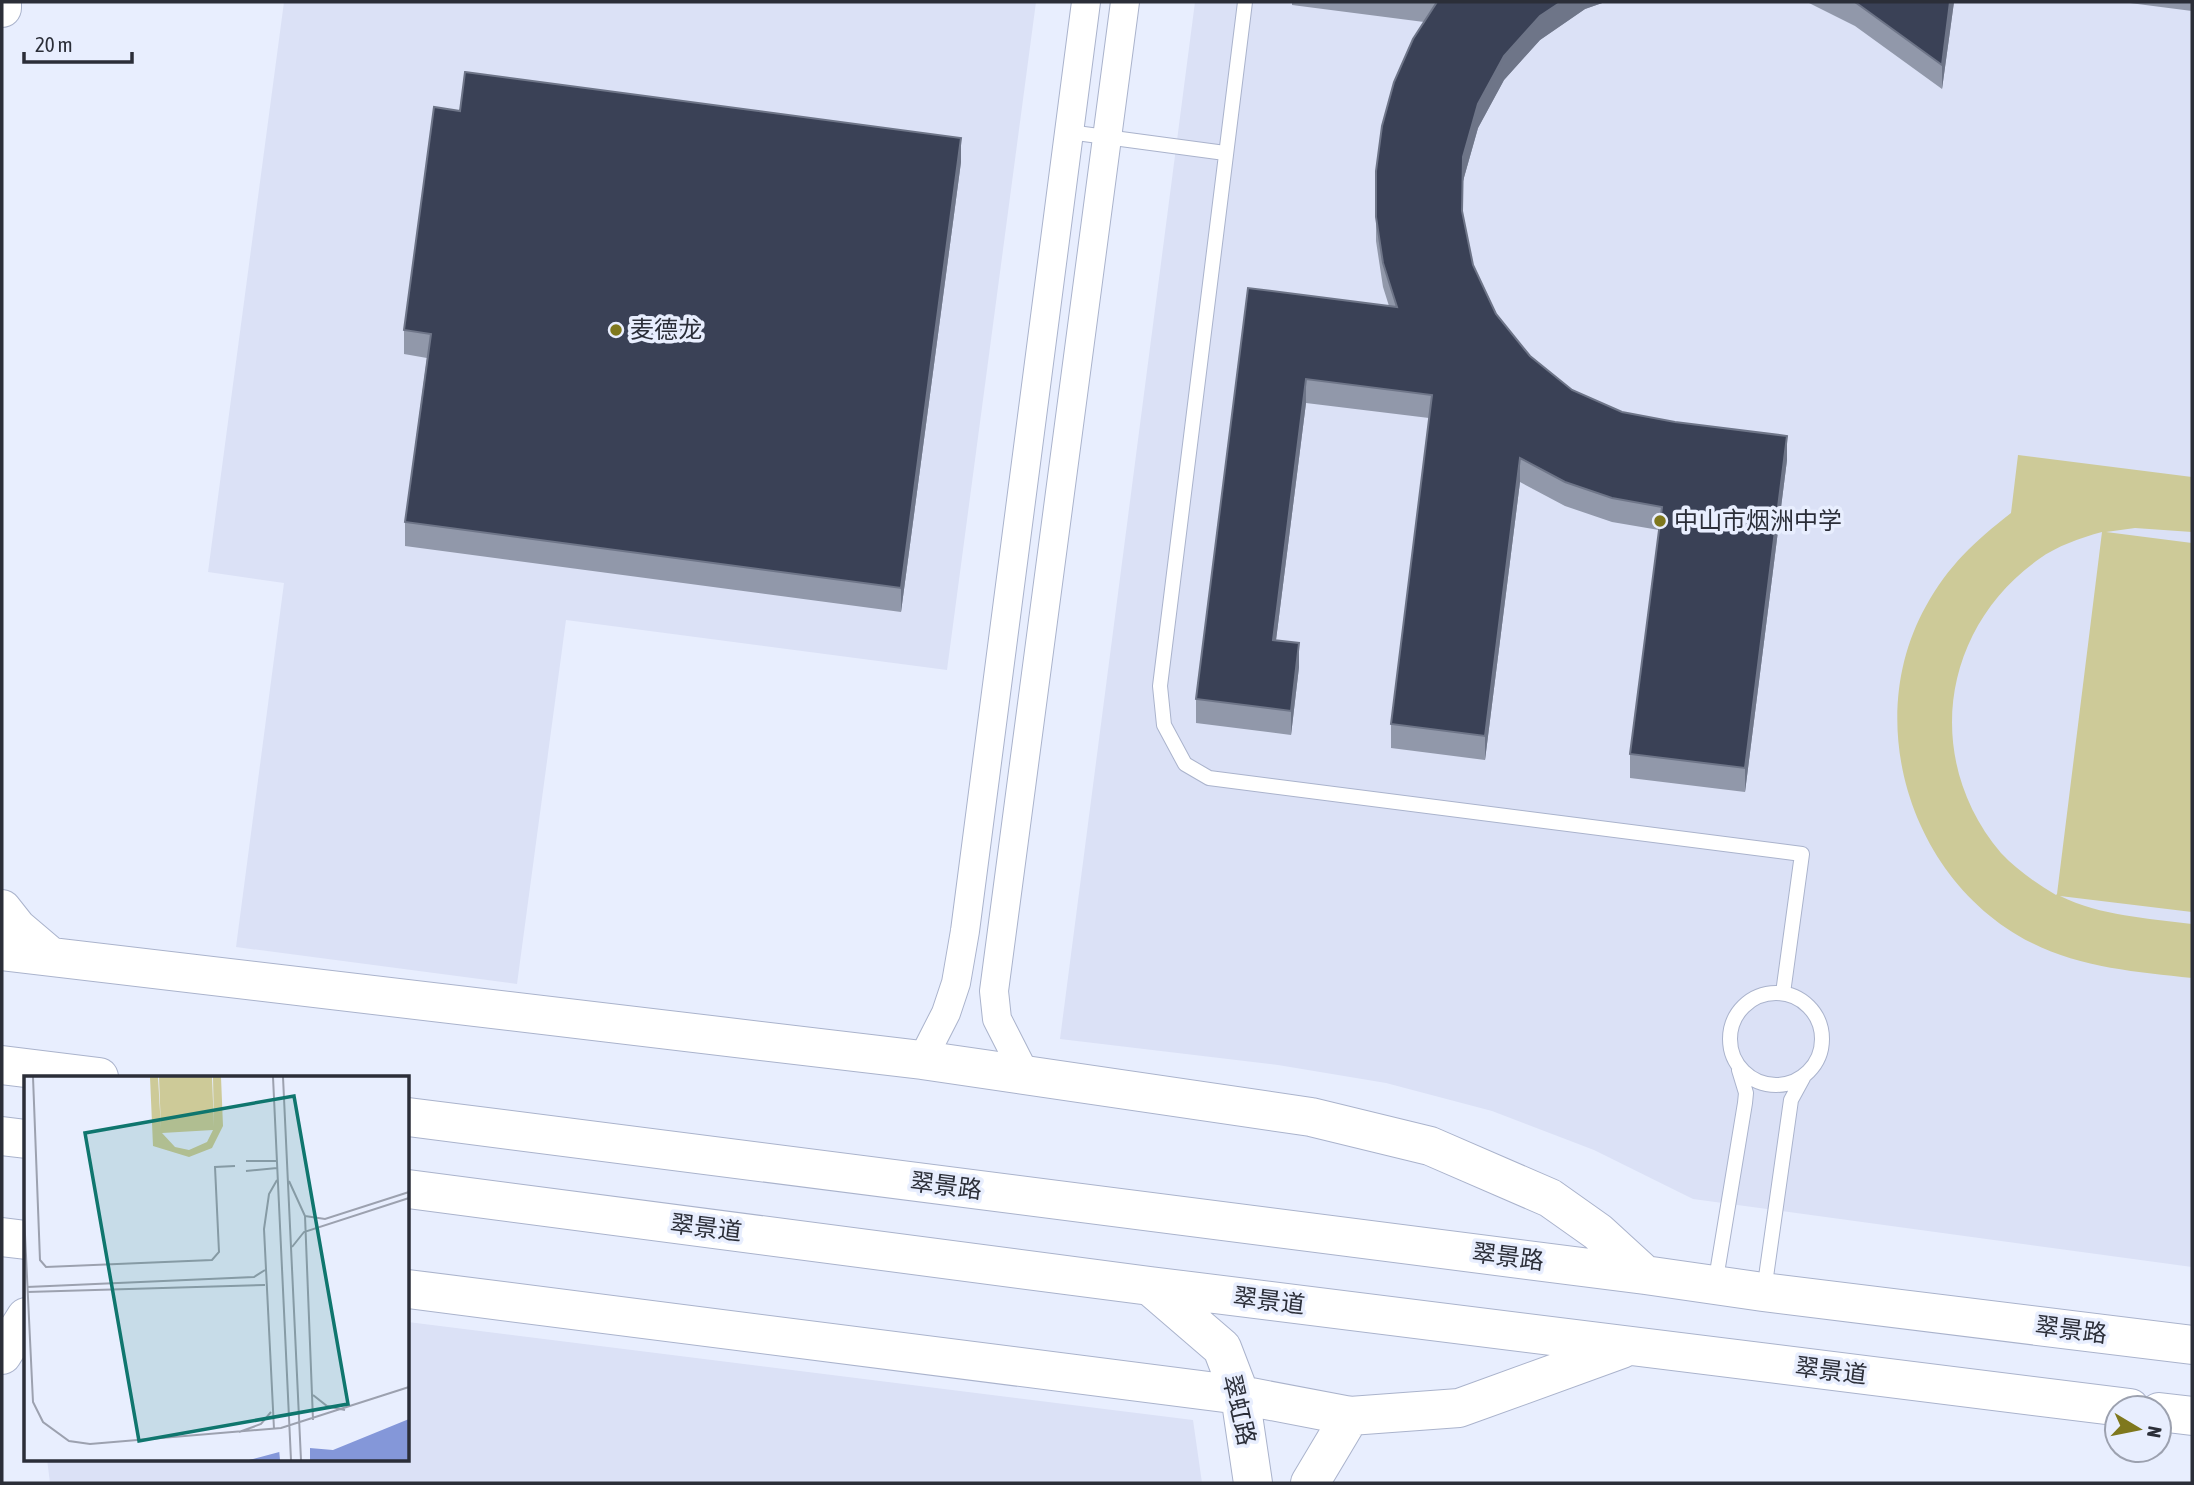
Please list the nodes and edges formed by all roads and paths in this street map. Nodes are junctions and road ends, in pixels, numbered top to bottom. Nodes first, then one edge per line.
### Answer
1 (2, 2) edge
2 (1086, 2) edge
3 (1125, 2) edge
4 (1245, 2) edge
5 (2, 8) edge
6 (1069, 132) junction
7 (1107, 137) junction
8 (1225, 153) junction
9 (2, 909) edge
10 (2, 951) edge
11 (50, 956) junction
12 (1783, 993) junction
13 (922, 1060) junction
14 (2, 1065) edge
15 (1738, 1066) junction
16 (1025, 1074) junction
17 (1805, 1075) junction
18 (91, 1076) edge
19 (410, 1117) edge
20 (2, 1136) edge
21 (24, 1139) edge
22 (410, 1189) edge
23 (2, 1237) edge
24 (24, 1240) edge
25 (1645, 1275) junction
26 (1715, 1285) junction
27 (1150, 1286) junction
28 (410, 1289) edge
29 (1763, 1292) junction
30 (24, 1320) edge
31 (2192, 1345) edge
32 (1629, 1346) junction
33 (2, 1355) edge
34 (1240, 1395) junction
35 (2103, 1405) edge
36 (2173, 1414) edge
37 (1350, 1416) junction
38 (2192, 1416) edge
39 (1253, 1483) edge
40 (1310, 1483) edge

1 - 5 main road
2 - 6 street
3 - 7 street
4 - 8 lane
6 - 7 lane
6 - 13 street
7 - 8 lane
7 - 16 street
8 - 12 lane
9 - 11 main road
10 - 11 main road
11 - 13 main road
12 - 15 lane
12 - 17 lane
13 - 16 main road
14 - 18 main road
15 - 17 lane
15 - 26 lane
16 - 25 main road
17 - 29 lane
19 - 25 main road, 翠景路
20 - 21 main road
22 - 27 main road, 翠景道
23 - 24 main road
25 - 26 main road, 翠景路
26 - 29 main road, 翠景路
27 - 32 main road, 翠景道
27 - 34 main road, 翠虹路
28 - 34 main road
29 - 31 main road, 翠景路
30 - 33 main road
32 - 35 main road, 翠景道
32 - 37 main road
34 - 37 main road
34 - 39 main road, 翠虹路
36 - 38 main road
37 - 40 main road

